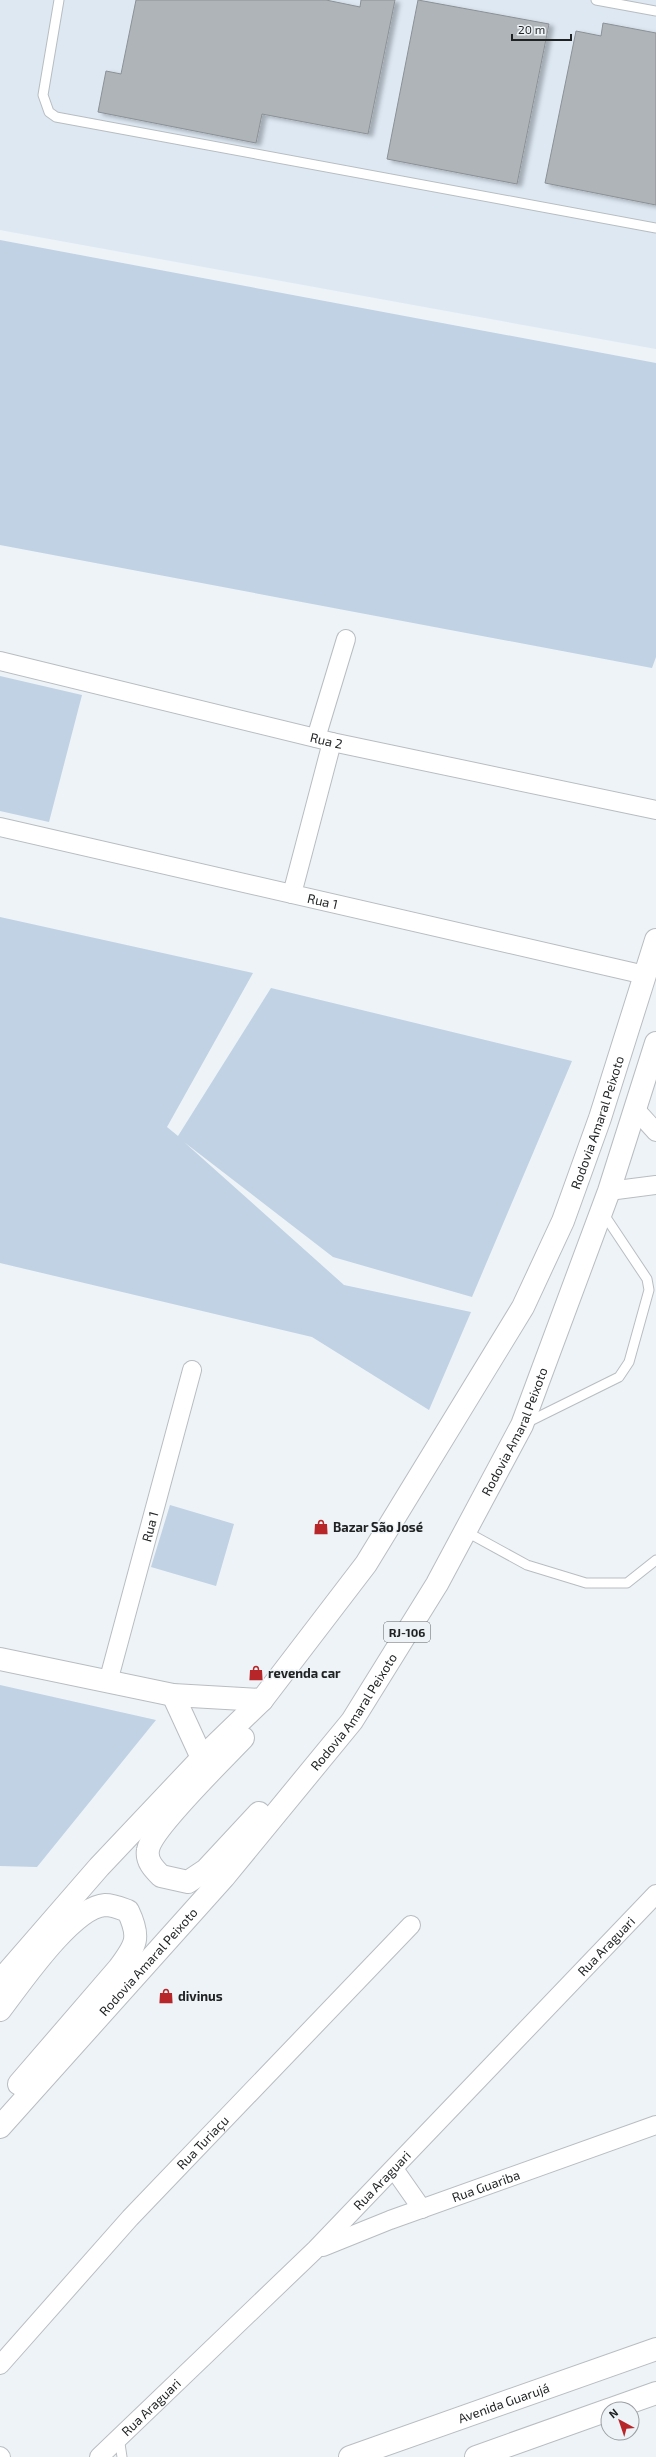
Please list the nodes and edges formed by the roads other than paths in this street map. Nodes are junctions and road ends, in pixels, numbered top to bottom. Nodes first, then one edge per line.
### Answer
1 (59, 0) edge
2 (596, 0) edge
3 (656, 11) edge
4 (656, 228) edge
5 (346, 639) dead end
6 (0, 661) edge
7 (324, 740) junction
8 (656, 810) edge
9 (0, 827) edge
10 (292, 894) junction
11 (656, 940) edge
12 (645, 975) junction
13 (656, 1043) edge
14 (636, 1110) junction
15 (656, 1132) edge
16 (656, 1185) edge
17 (609, 1191) junction
18 (602, 1212) junction
19 (192, 1370) dead end
20 (522, 1425) junction
21 (466, 1531) junction
22 (454, 1552) junction
23 (656, 1560) edge
24 (349, 1586) junction
25 (0, 1659) edge
26 (108, 1682) junction
27 (172, 1695) junction
28 (262, 1700) junction
29 (202, 1758) junction
30 (656, 1894) edge
31 (411, 1925) dead end
32 (0, 1981) edge
33 (0, 2010) edge
34 (0, 2106) edge
35 (656, 2125) edge
36 (0, 2127) edge
37 (394, 2169) junction
38 (422, 2209) junction
39 (316, 2249) junction
40 (656, 2349) edge
41 (0, 2365) edge
42 (656, 2393) edge
43 (634, 2401) edge
44 (600, 2413) edge
45 (119, 2436) junction
46 (100, 2457) edge
47 (122, 2457) edge
48 (350, 2457) edge
49 (476, 2457) edge

1 - 4 lane
2 - 3 lane
5 - 7 street
6 - 7 street, Rua 2
7 - 8 street, Rua 2
7 - 10 street
9 - 10 street, Rua 1
10 - 12 street, Rua 1
11 - 12 main road, Rodovia Amaral Peixoto
12 - 24 main road, Rodovia Amaral Peixoto
13 - 14 main road, Rodovia Amaral Peixoto / RJ-106
14 - 15 street
14 - 17 main road, Rodovia Amaral Peixoto / RJ-106
16 - 17 street
17 - 18 main road, Rodovia Amaral Peixoto / RJ-106
18 - 20 main road, Rodovia Amaral Peixoto / RJ-106
18 - 20 lane
19 - 26 street, Rua 1
20 - 21 main road, Rodovia Amaral Peixoto / RJ-106
21 - 22 main road, Rodovia Amaral Peixoto / RJ-106
21 - 23 lane
22 - 24 main road
22 - 36 main road, Rodovia Amaral Peixoto / RJ-106
24 - 28 main road, Rodovia Amaral Peixoto
25 - 26 main road
26 - 27 main road
27 - 28 main road
27 - 29 main road
28 - 29 main road, Rodovia Amaral Peixoto
29 - 32 main road, Rodovia Amaral Peixoto
30 - 37 street, Rua Araguari
31 - 41 street, Rua Turiaçu
33 - 34 main road
35 - 38 street, Rua Guariba
37 - 38 street
37 - 39 street, Rua Araguari
38 - 39 street, Rua Guariba
39 - 45 street, Rua Araguari
40 - 48 main road, Avenida Guarujá
42 - 43 main road
44 - 49 main road
45 - 46 street, Rua Araguari
45 - 47 lane

